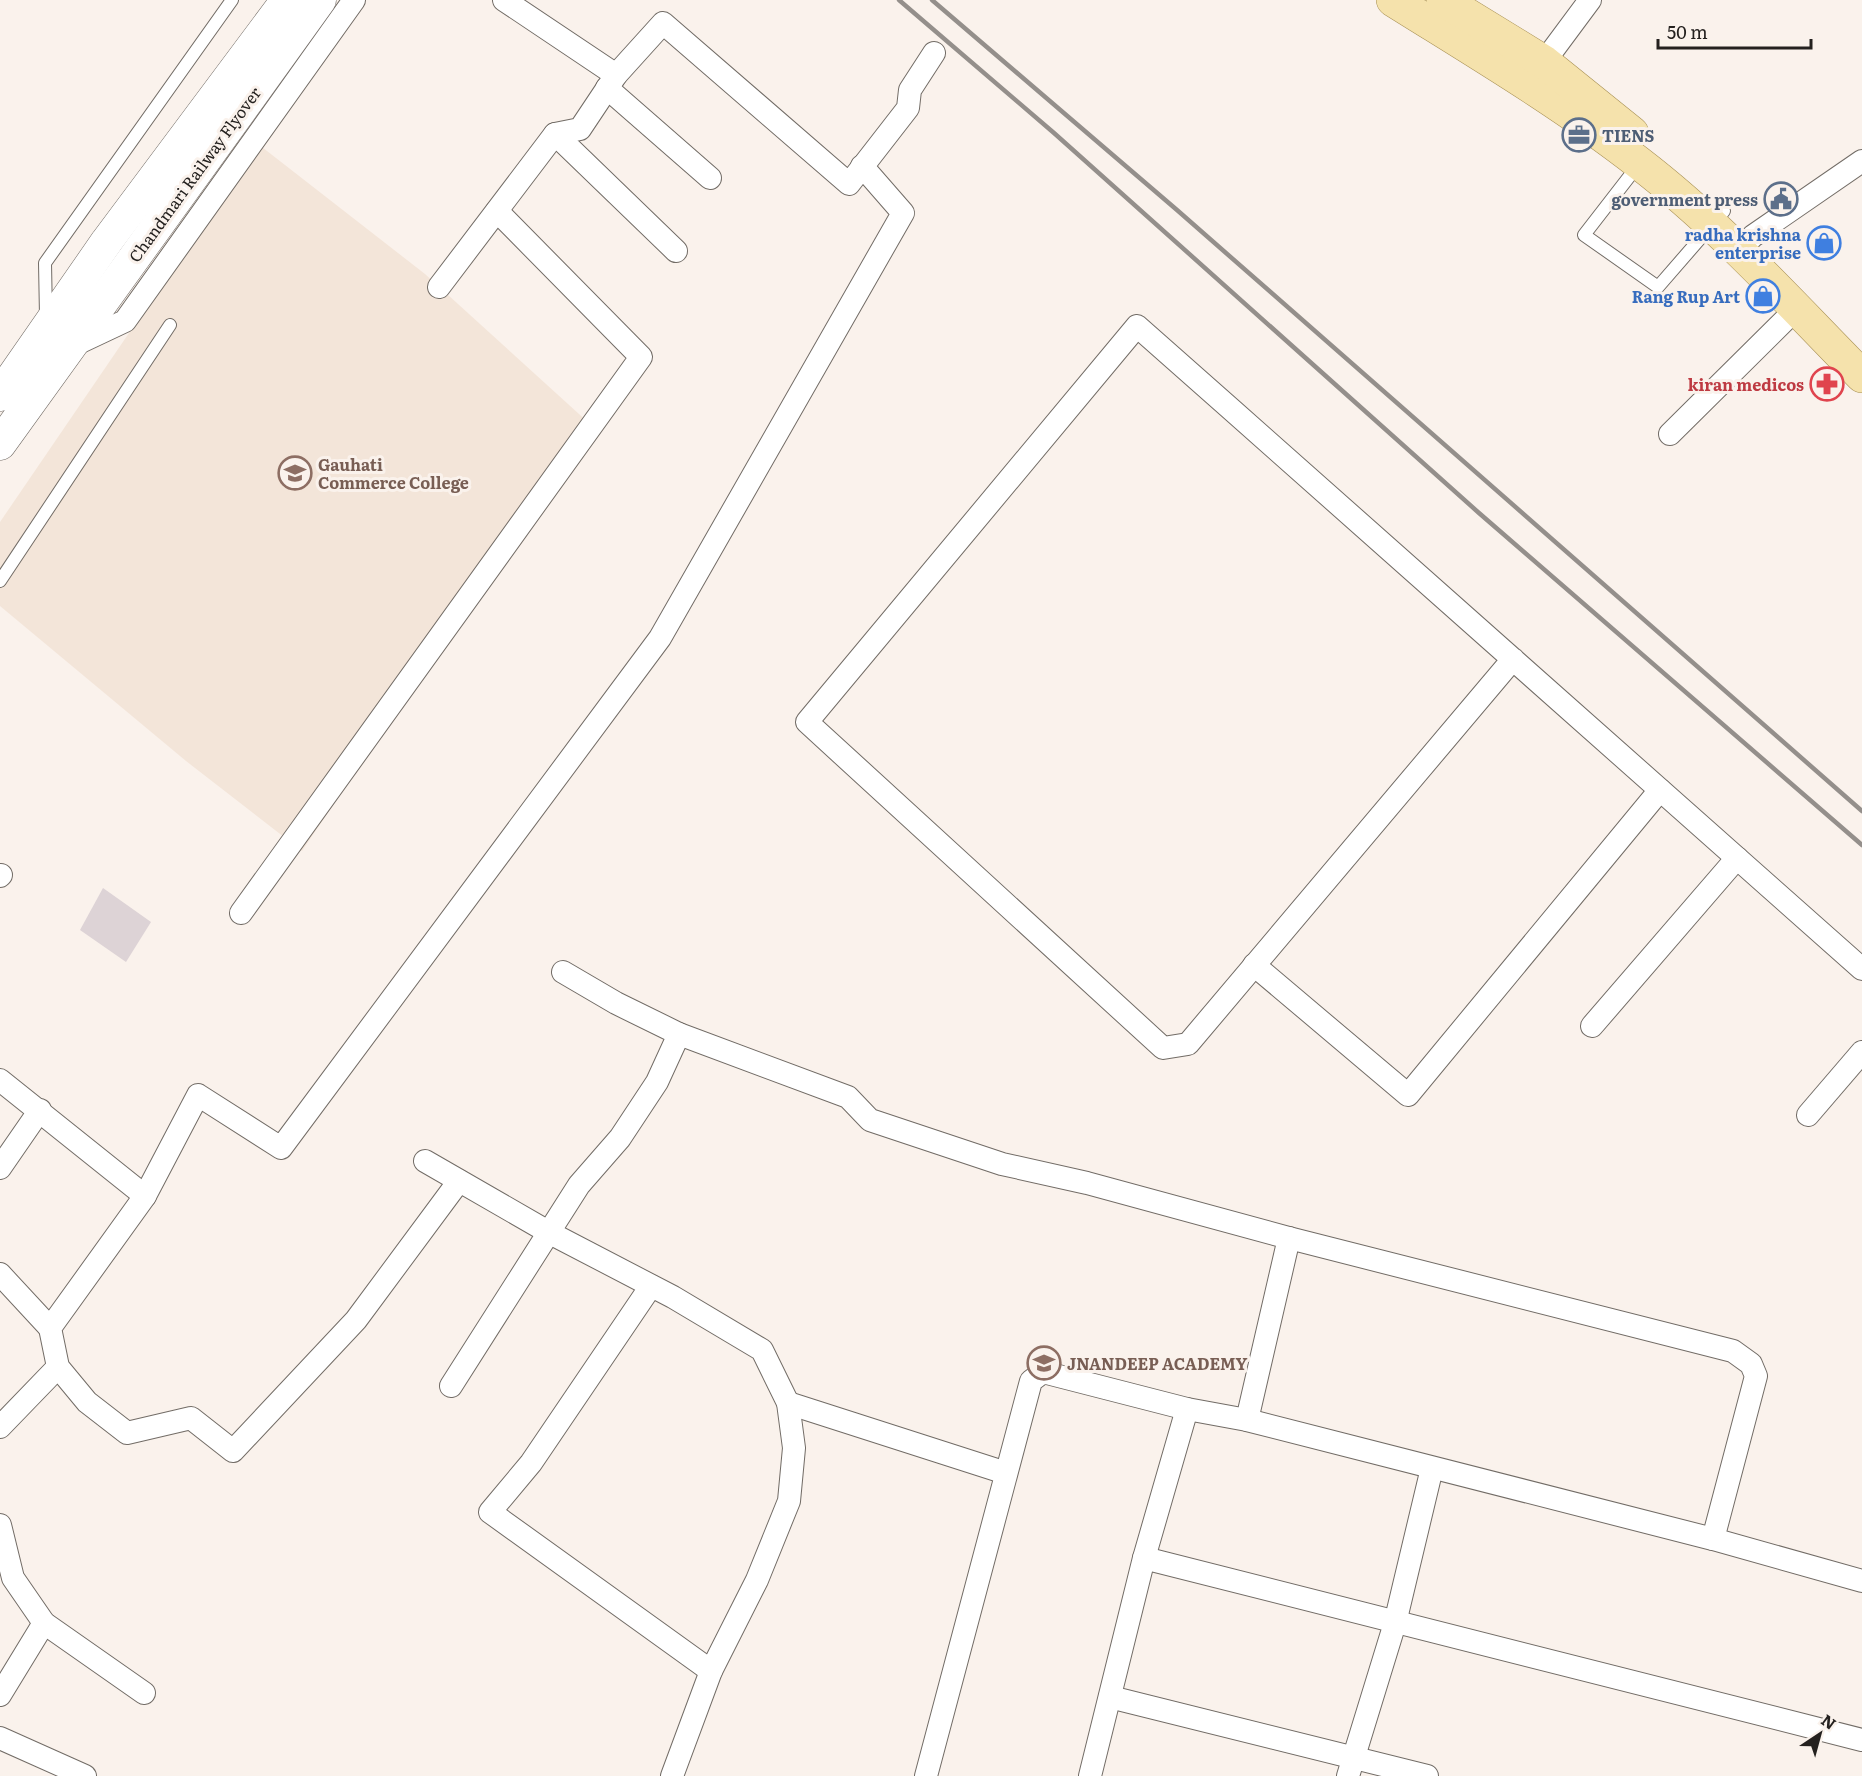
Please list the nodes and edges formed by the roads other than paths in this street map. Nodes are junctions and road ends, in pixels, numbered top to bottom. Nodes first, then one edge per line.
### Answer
1 (232, 0) edge
2 (286, 0) edge
3 (320, 0) edge
4 (354, 0) edge
5 (504, 0) edge
6 (1394, 0) edge
7 (1443, 0) edge
8 (1590, 0) edge
9 (934, 53) dead end
10 (1544, 62) junction
11 (612, 81) junction
12 (555, 134) junction
13 (1862, 161) edge
14 (1639, 163) junction
15 (862, 166) junction
16 (710, 178) dead end
17 (497, 211) junction
18 (1718, 218) junction
19 (1746, 243) junction
20 (675, 251) dead end
21 (440, 287) dead end
22 (1798, 312) junction
23 (170, 325) dead end
24 (57, 338) junction
25 (1862, 351) edge
26 (1862, 376) edge
27 (13, 393) edge
28 (1670, 434) dead end
29 (0, 444) edge
30 (0, 581) edge
31 (1513, 659) junction
32 (1660, 790) junction
33 (1737, 858) junction
34 (241, 913) dead end
35 (1254, 965) junction
36 (1862, 969) edge
37 (563, 972) dead end
38 (1592, 1026) dead end
39 (680, 1034) junction
40 (1862, 1052) edge
41 (0, 1080) edge
42 (40, 1110) junction
43 (1808, 1115) dead end
44 (425, 1161) dead end
45 (0, 1168) edge
46 (459, 1181) junction
47 (145, 1196) junction
48 (550, 1233) junction
49 (1289, 1238) junction
50 (0, 1274) edge
51 (651, 1286) junction
52 (50, 1328) junction
53 (58, 1366) junction
54 (451, 1386) dead end
55 (788, 1403) junction
56 (1187, 1409) junction
57 (1247, 1420) junction
58 (0, 1427) edge
59 (1432, 1468) junction
60 (1006, 1473) junction
61 (0, 1525) edge
62 (1713, 1539) junction
63 (1144, 1558) junction
64 (6, 1574) edge
65 (1862, 1581) edge
66 (44, 1623) junction
67 (1395, 1623) junction
68 (711, 1671) junction
69 (144, 1693) dead end
70 (0, 1695) edge
71 (1110, 1697) junction
72 (0, 1738) edge
73 (1862, 1740) edge
74 (1350, 1767) edge
75 (85, 1776) edge
76 (672, 1776) edge
77 (926, 1776) edge
78 (1090, 1776) edge
79 (1426, 1776) edge

1 - 24 lane
2 - 24 main road, Chandmari Railway Flyover
3 - 24 main road, Chandmari Railway Flyover
4 - 24 street
5 - 11 street
6 - 14 main road
7 - 10 main road
8 - 10 street
9 - 15 street
10 - 18 main road
11 - 12 street
11 - 15 street
11 - 16 street
12 - 17 street
12 - 20 street
13 - 19 street
14 - 18 main road
14 - 18 lane
15 - 47 street
17 - 21 street
17 - 34 street
18 - 19 main road
19 - 22 main road
19 - 25 main road
22 - 26 main road
22 - 28 street
23 - 30 lane
24 - 27 main road
27 - 29 main road
31 - 32 street
31 - 35 street
31 - 35 street
32 - 33 street
32 - 35 street
33 - 36 street
33 - 38 street
37 - 39 street
39 - 48 street
39 - 49 street
40 - 43 street
41 - 42 street
42 - 45 street
42 - 47 street
44 - 46 street
46 - 48 street
46 - 53 street
47 - 52 street
48 - 51 street
48 - 54 street
49 - 57 street
49 - 62 street
50 - 52 street
51 - 55 street
51 - 68 street
52 - 53 street
53 - 58 street
55 - 60 street
55 - 68 street
56 - 57 street
56 - 60 street
56 - 63 street
57 - 59 street
59 - 62 street
59 - 67 street
60 - 77 street
61 - 64 street
62 - 65 street
63 - 67 street
63 - 71 street
64 - 66 street
66 - 69 street
66 - 70 street
67 - 73 street
67 - 74 street
68 - 76 street
71 - 74 street
71 - 78 street
72 - 75 street
74 - 79 street

